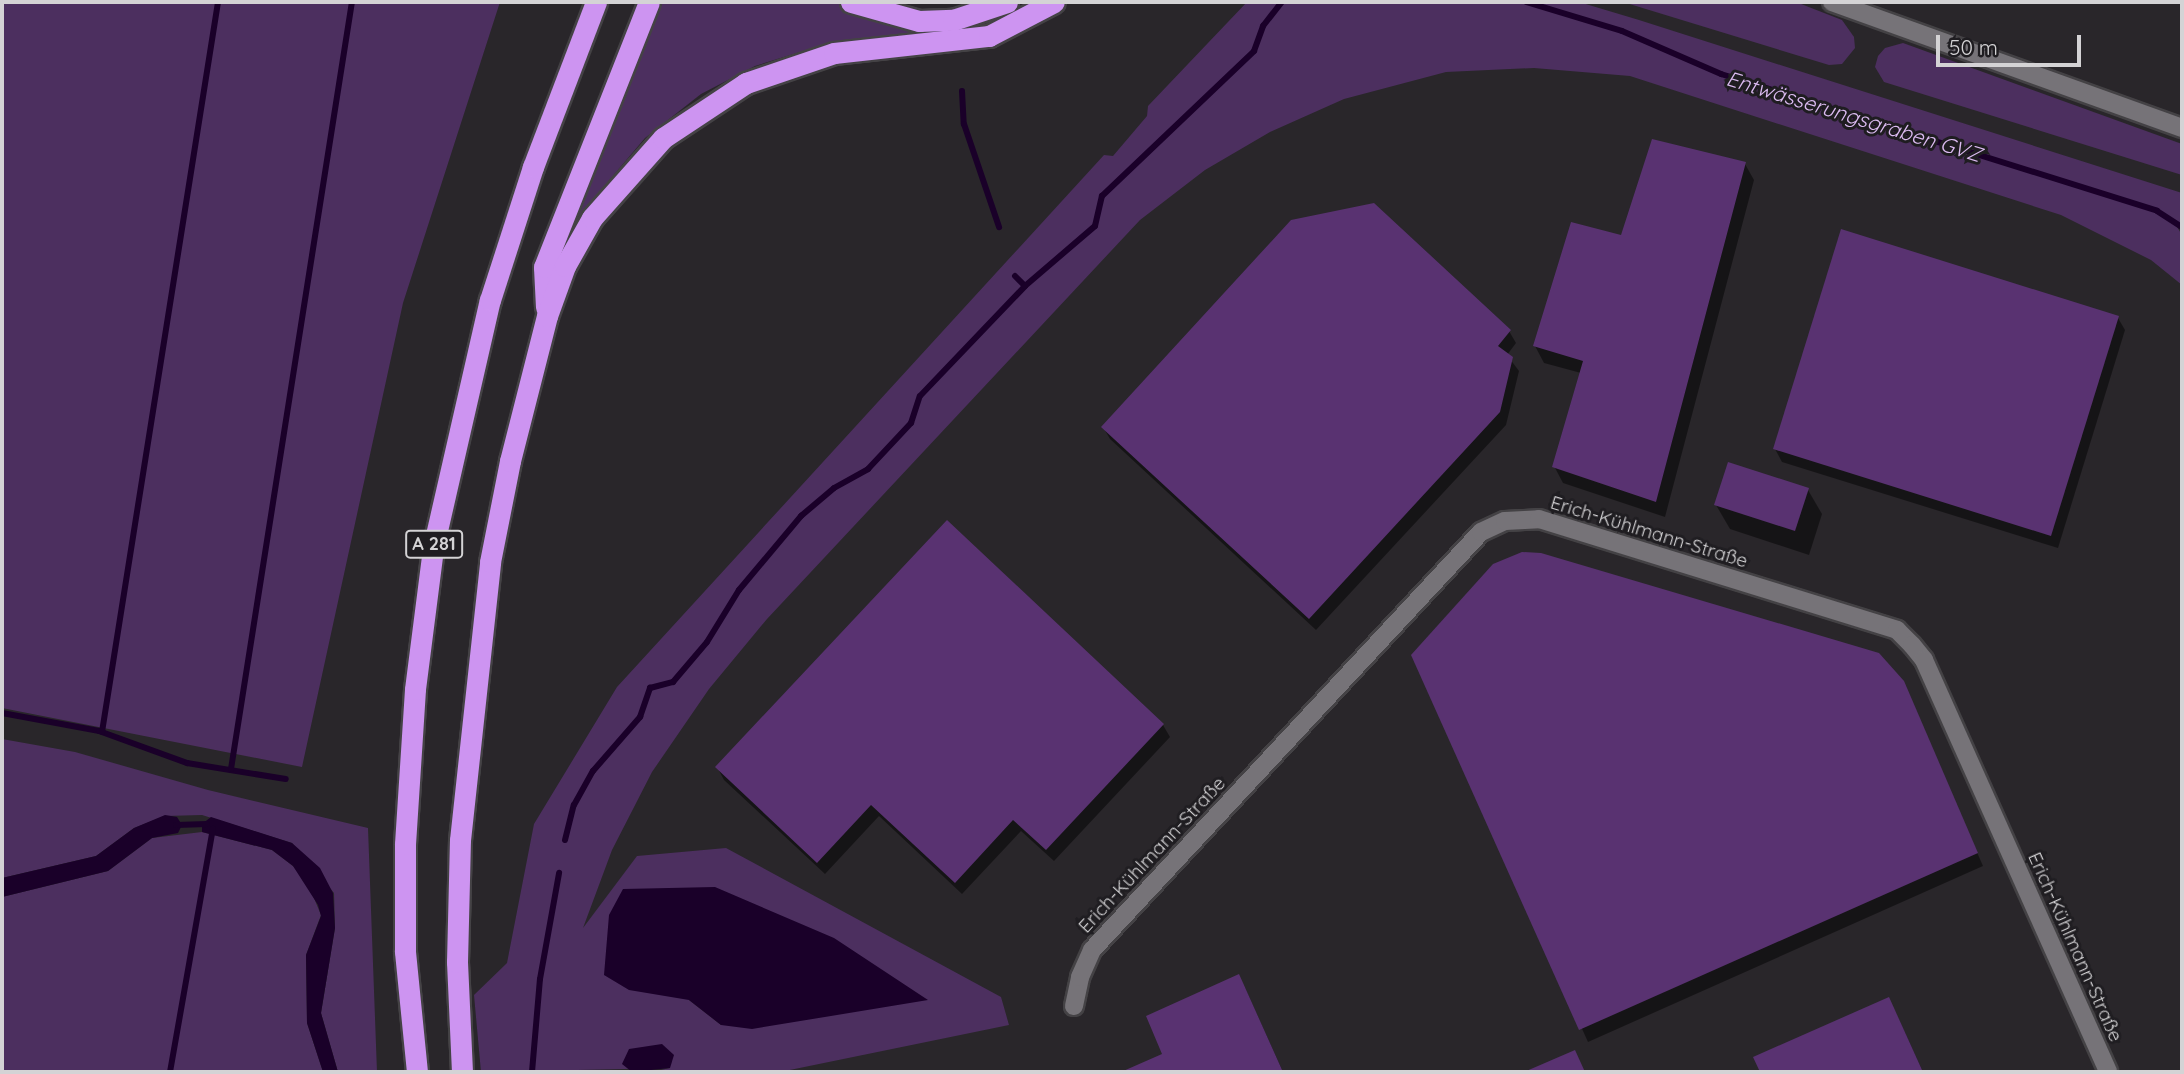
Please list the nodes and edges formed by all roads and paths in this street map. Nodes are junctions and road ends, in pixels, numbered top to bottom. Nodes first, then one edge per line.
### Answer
1 (596, 2) edge
2 (649, 2) edge
3 (851, 2) edge
4 (1007, 2) edge
5 (1054, 2) edge
6 (1832, 2) edge
7 (2182, 128) edge
8 (547, 316) junction
9 (1074, 1006) dead end
10 (417, 1072) edge
11 (462, 1072) edge
12 (2108, 1072) edge

1 - 10 highway, A 281
2 - 8 highway, A 281
3 - 4 highway
5 - 8 highway
6 - 7 street
8 - 11 highway, A 281
9 - 12 street, Erich-Kühlmann-Straße

